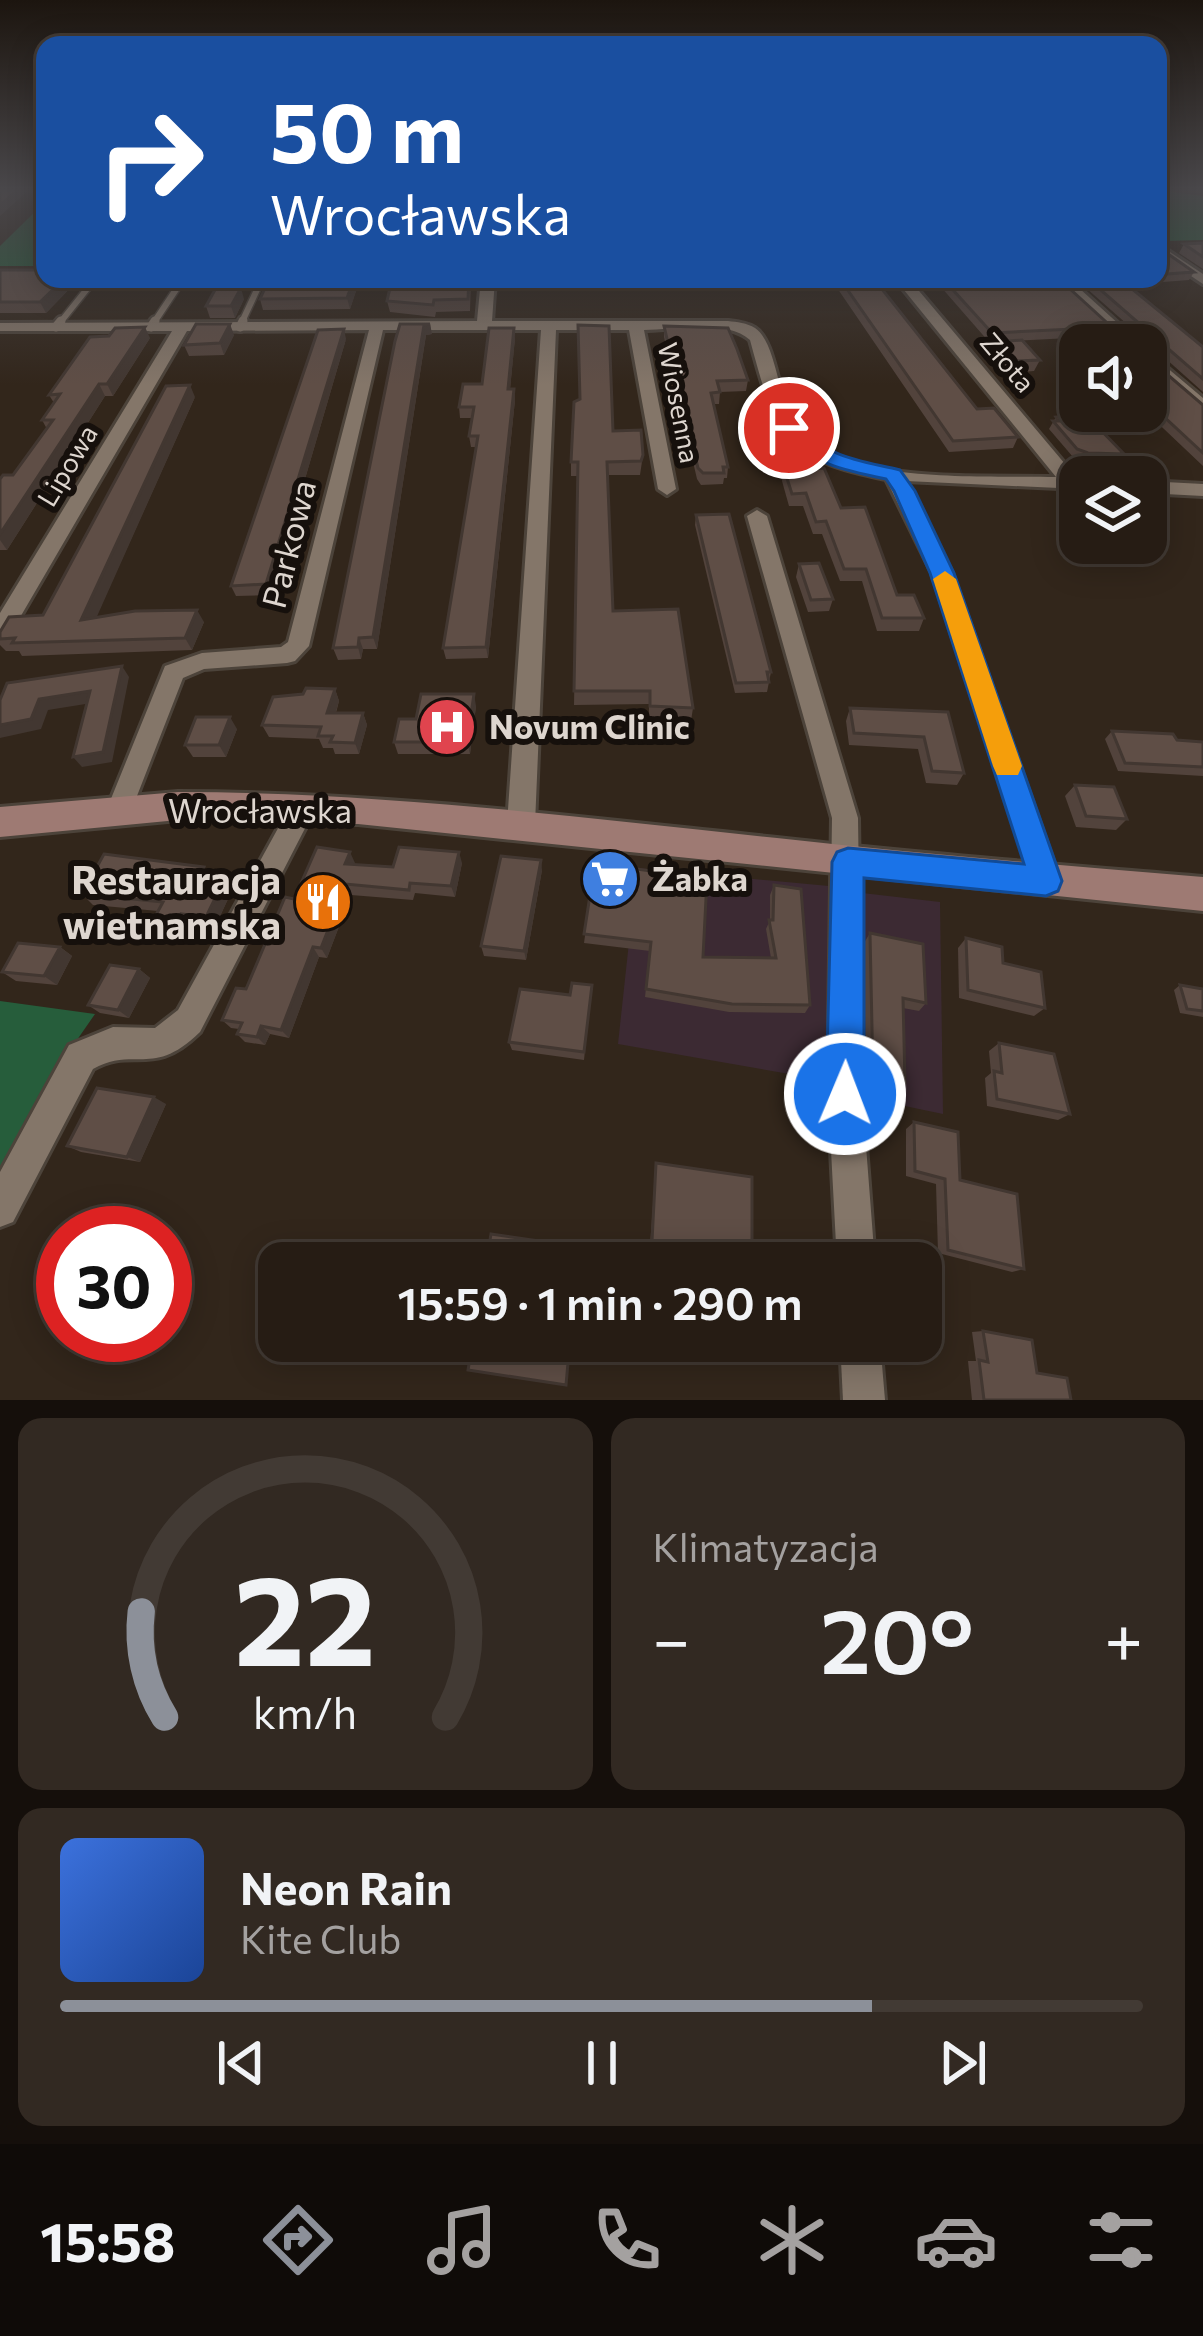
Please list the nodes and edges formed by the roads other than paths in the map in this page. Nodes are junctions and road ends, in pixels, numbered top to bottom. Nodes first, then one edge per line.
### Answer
1 (1173, 254) edge
2 (1203, 276) edge
3 (88, 288) edge
4 (176, 288) edge
5 (258, 288) edge
6 (487, 288) edge
7 (910, 288) edge
8 (1071, 288) edge
9 (1111, 324) edge
10 (377, 326) junction
11 (484, 326) junction
12 (549, 326) junction
13 (636, 326) junction
14 (56, 327) junction
15 (151, 327) junction
16 (182, 327) junction
17 (240, 327) junction
18 (0, 328) edge
19 (1167, 374) edge
20 (1203, 406) edge
21 (1059, 464) edge
22 (893, 474) junction
23 (1059, 482) edge
24 (1167, 488) edge
25 (667, 489) dead end
26 (1203, 490) edge
27 (757, 516) dead end
28 (0, 632) edge
29 (302, 809) junction
30 (119, 811) junction
31 (0, 822) edge
32 (521, 824) junction
33 (848, 862) junction
34 (1046, 881) junction
35 (1203, 894) edge
36 (0, 1209) edge
37 (855, 1242) edge
38 (861, 1362) edge
39 (864, 1400) edge

1 - 2 street
3 - 14 lane
4 - 15 lane
5 - 17 lane
6 - 11 street
7 - 21 street, Złota
8 - 9 street
10 - 11 street, Wiosenna
10 - 17 street, Wiosenna
10 - 30 street, Parkowa
11 - 12 street, Wiosenna
12 - 13 street, Wiosenna
12 - 32 street
13 - 22 street, Wiosenna
13 - 25 street, Wiosenna
14 - 15 street, Wiosenna
14 - 18 street, Wiosenna
15 - 16 street, Wiosenna
16 - 17 street, Wiosenna
16 - 28 street, Lipowa
19 - 20 street
22 - 23 street
22 - 34 street
24 - 26 street
27 - 33 street
29 - 30 street, Wrocławska
29 - 32 street, Wrocławska
29 - 36 street
30 - 31 street, Wrocławska
32 - 33 street, Wrocławska
33 - 34 street, Wrocławska
33 - 37 street
34 - 35 street, Wrocławska
38 - 39 street

